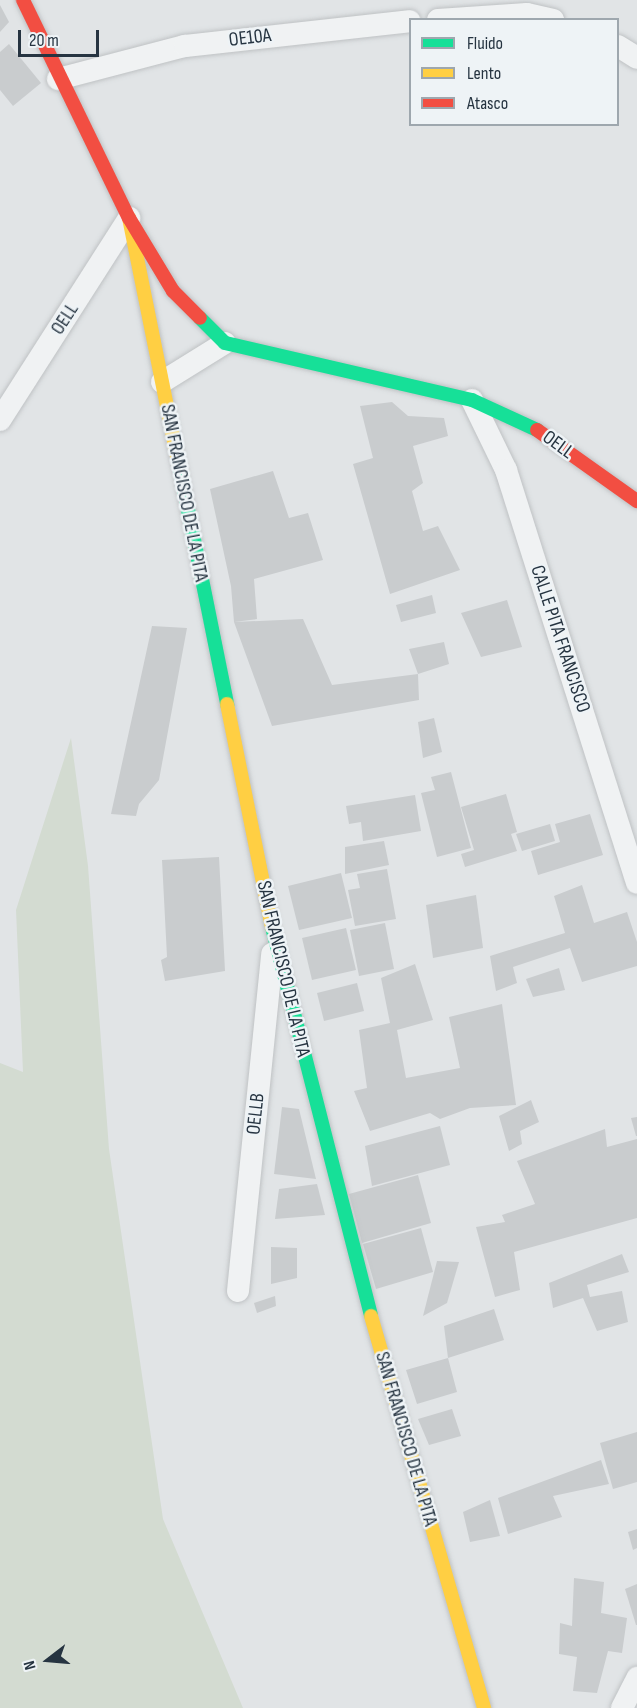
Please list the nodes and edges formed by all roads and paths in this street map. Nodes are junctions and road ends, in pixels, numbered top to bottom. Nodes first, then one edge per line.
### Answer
1 (23, 0) edge
2 (468, 18) edge
3 (544, 18) edge
4 (409, 21) edge
5 (619, 47) edge
6 (637, 58) edge
7 (58, 79) junction
8 (129, 218) junction
9 (225, 343) junction
10 (162, 382) junction
11 (472, 400) junction
12 (0, 420) edge
13 (637, 501) edge
14 (635, 873) edge
15 (274, 938) junction
16 (238, 1291) dead end
17 (637, 1678) edge
18 (484, 1708) edge
19 (622, 1708) edge

1 - 7 street, SAN FRANCISCO DE LA PITA
2 - 3 street
4 - 7 street, OE10A
5 - 6 street
7 - 8 street, SAN FRANCISCO DE LA PITA
8 - 9 street, SAN FRANCISCO DE LA PITA
8 - 10 street, SAN FRANCISCO DE LA PITA
8 - 12 street, OELL
9 - 10 street
9 - 11 street
10 - 15 street, SAN FRANCISCO DE LA PITA
11 - 13 street, OELL
11 - 14 street, CALLE PITA FRANCISCO
15 - 16 street, OELLB
15 - 18 street, SAN FRANCISCO DE LA PITA
17 - 19 street

